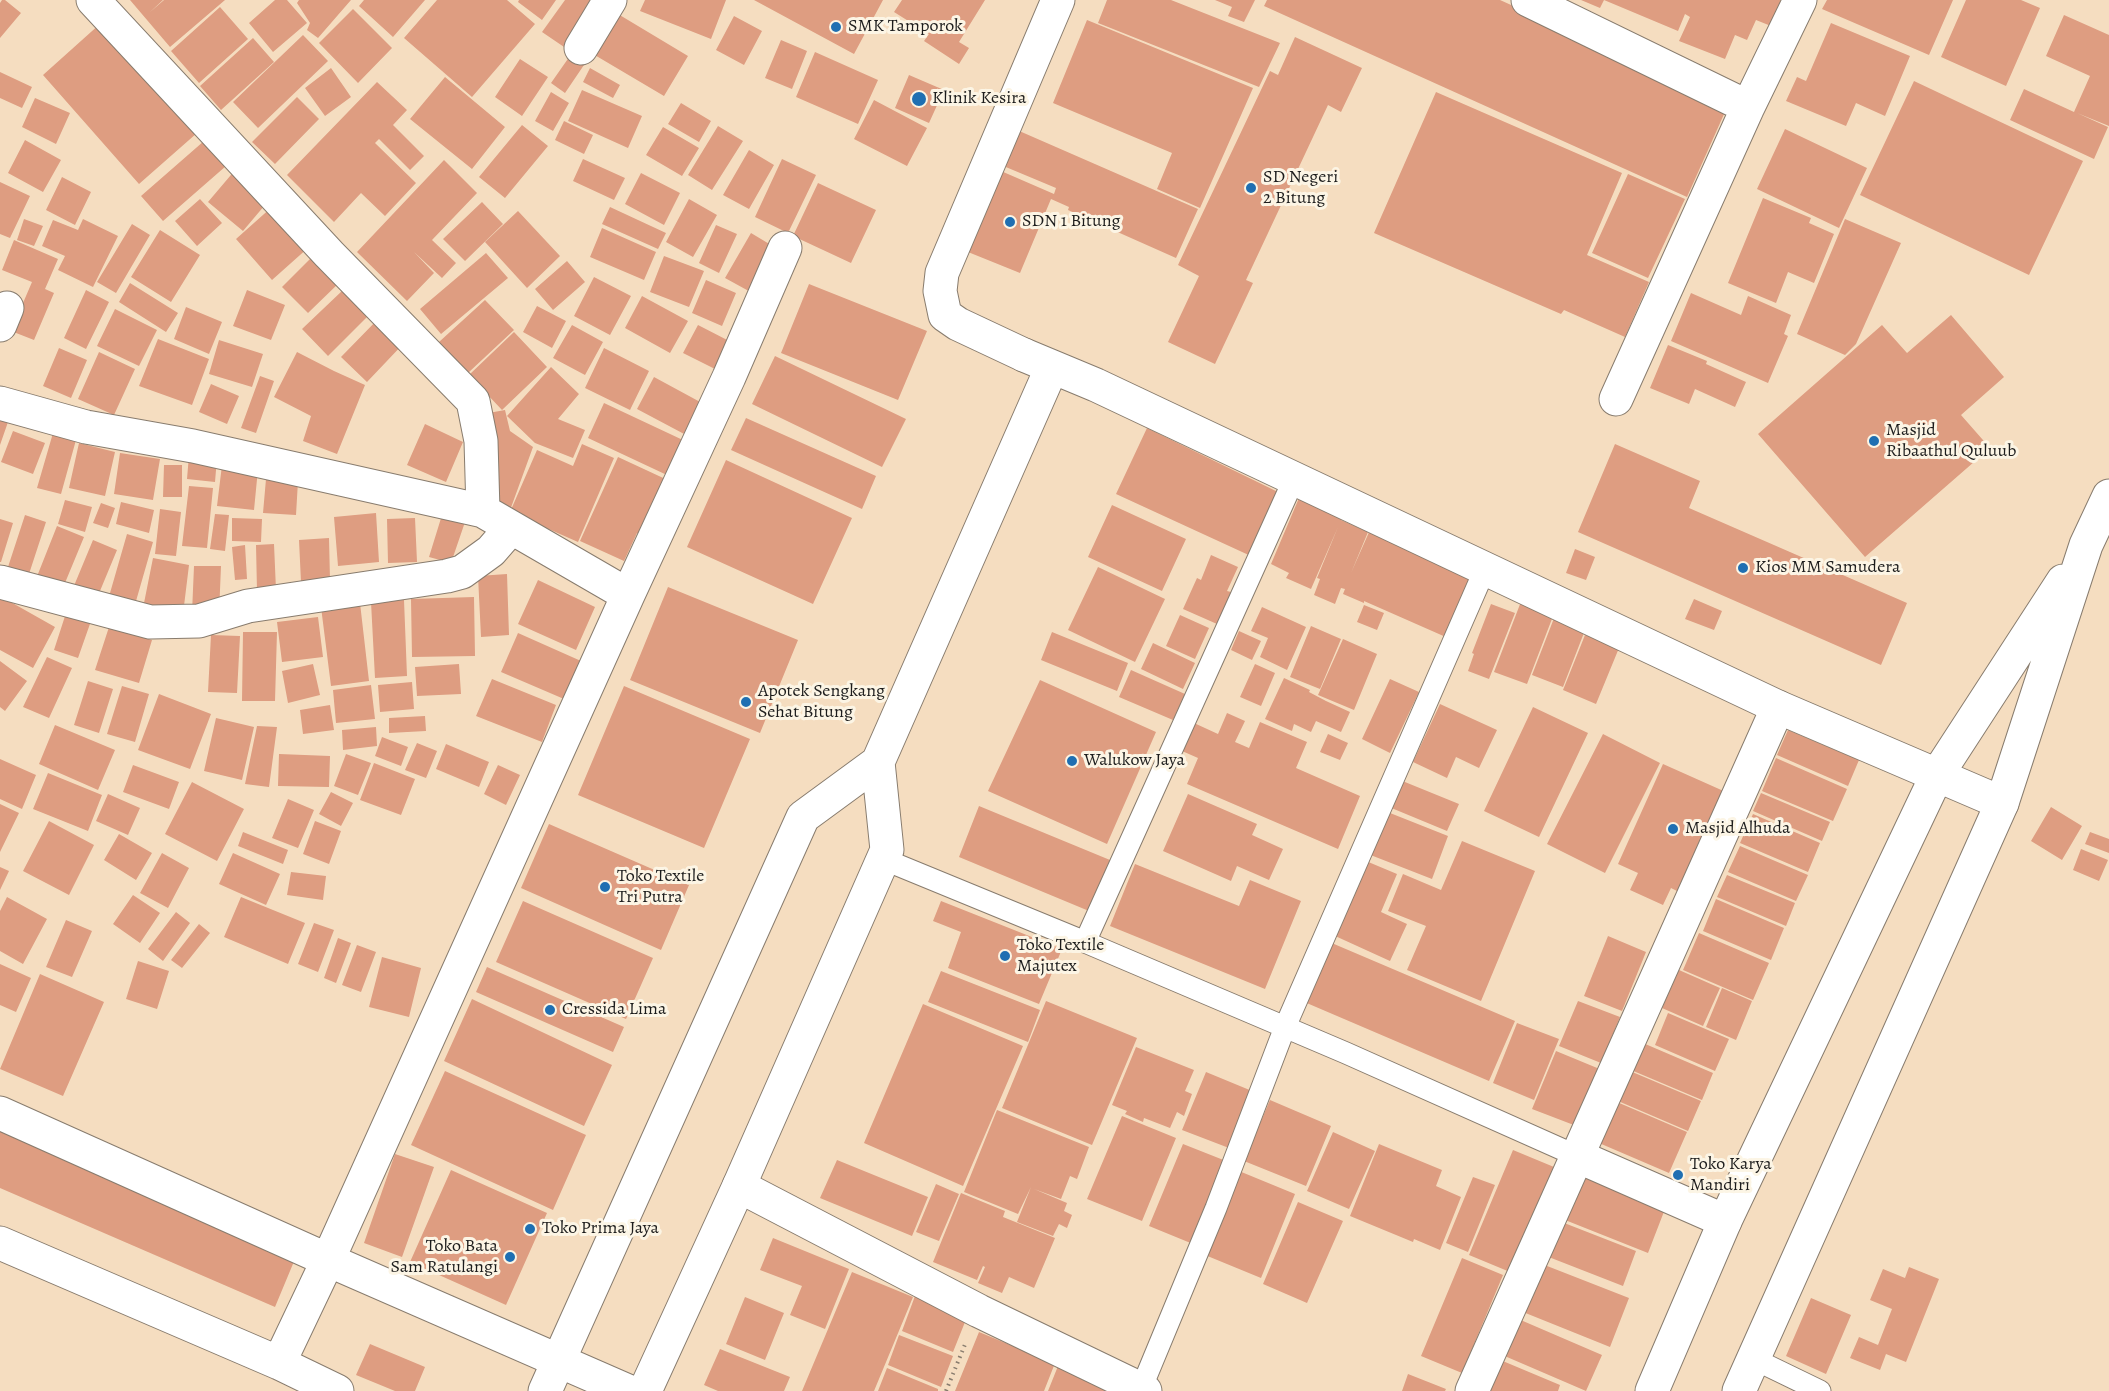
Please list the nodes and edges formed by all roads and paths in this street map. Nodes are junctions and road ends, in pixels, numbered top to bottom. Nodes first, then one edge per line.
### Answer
1 (93, 0) edge
2 (610, 0) edge
3 (1058, 0) edge
4 (1527, 0) edge
5 (1800, 0) edge
6 (581, 48) dead end
7 (1748, 108) junction
8 (784, 248) dead end
9 (1038, 361) junction
10 (1617, 399) dead end
11 (0, 403) edge
12 (1294, 479) junction
13 (2107, 504) edge
14 (483, 512) junction
15 (511, 528) junction
16 (2086, 545) junction
17 (1485, 569) junction
18 (0, 582) edge
19 (628, 595) junction
20 (1778, 707) junction
21 (878, 762) junction
22 (1936, 775) junction
23 (2002, 803) junction
24 (883, 859) junction
25 (1085, 942) junction
26 (1285, 1027) junction
27 (0, 1113) edge
28 (1577, 1156) junction
29 (739, 1186) junction
30 (1725, 1221) junction
31 (0, 1243) edge
32 (328, 1260) junction
33 (979, 1311) junction
34 (1754, 1359) junction
35 (558, 1360) junction
36 (279, 1363) junction
37 (1143, 1390) edge
38 (337, 1391) edge
39 (545, 1391) edge
40 (628, 1391) edge
41 (645, 1391) edge
42 (946, 1391) edge
43 (1472, 1391) edge
44 (1652, 1391) edge
45 (1739, 1391) edge
46 (1820, 1391) edge

1 - 14 main road
2 - 6 main road
3 - 9 main road
4 - 7 main road
5 - 7 main road
7 - 10 main road
8 - 19 main road
9 - 12 main road
9 - 21 main road
11 - 14 main road
12 - 17 main road
12 - 25 lane
13 - 16 main road
14 - 15 main road
15 - 18 main road
15 - 19 main road
16 - 22 main road
16 - 23 main road
17 - 20 main road
17 - 26 lane
19 - 32 main road
20 - 22 main road
20 - 28 main road
21 - 24 main road
21 - 35 main road
22 - 23 main road
22 - 30 main road
23 - 34 main road
24 - 25 lane
24 - 29 main road
25 - 26 lane
26 - 28 lane
26 - 37 lane
27 - 32 main road
28 - 30 main road
28 - 43 main road
29 - 33 main road
29 - 41 main road
30 - 44 main road
31 - 36 main road
32 - 35 main road
32 - 36 main road
33 - 37 main road
33 - 42 path
34 - 45 main road
34 - 46 lane
35 - 39 main road
35 - 40 main road
36 - 38 main road

